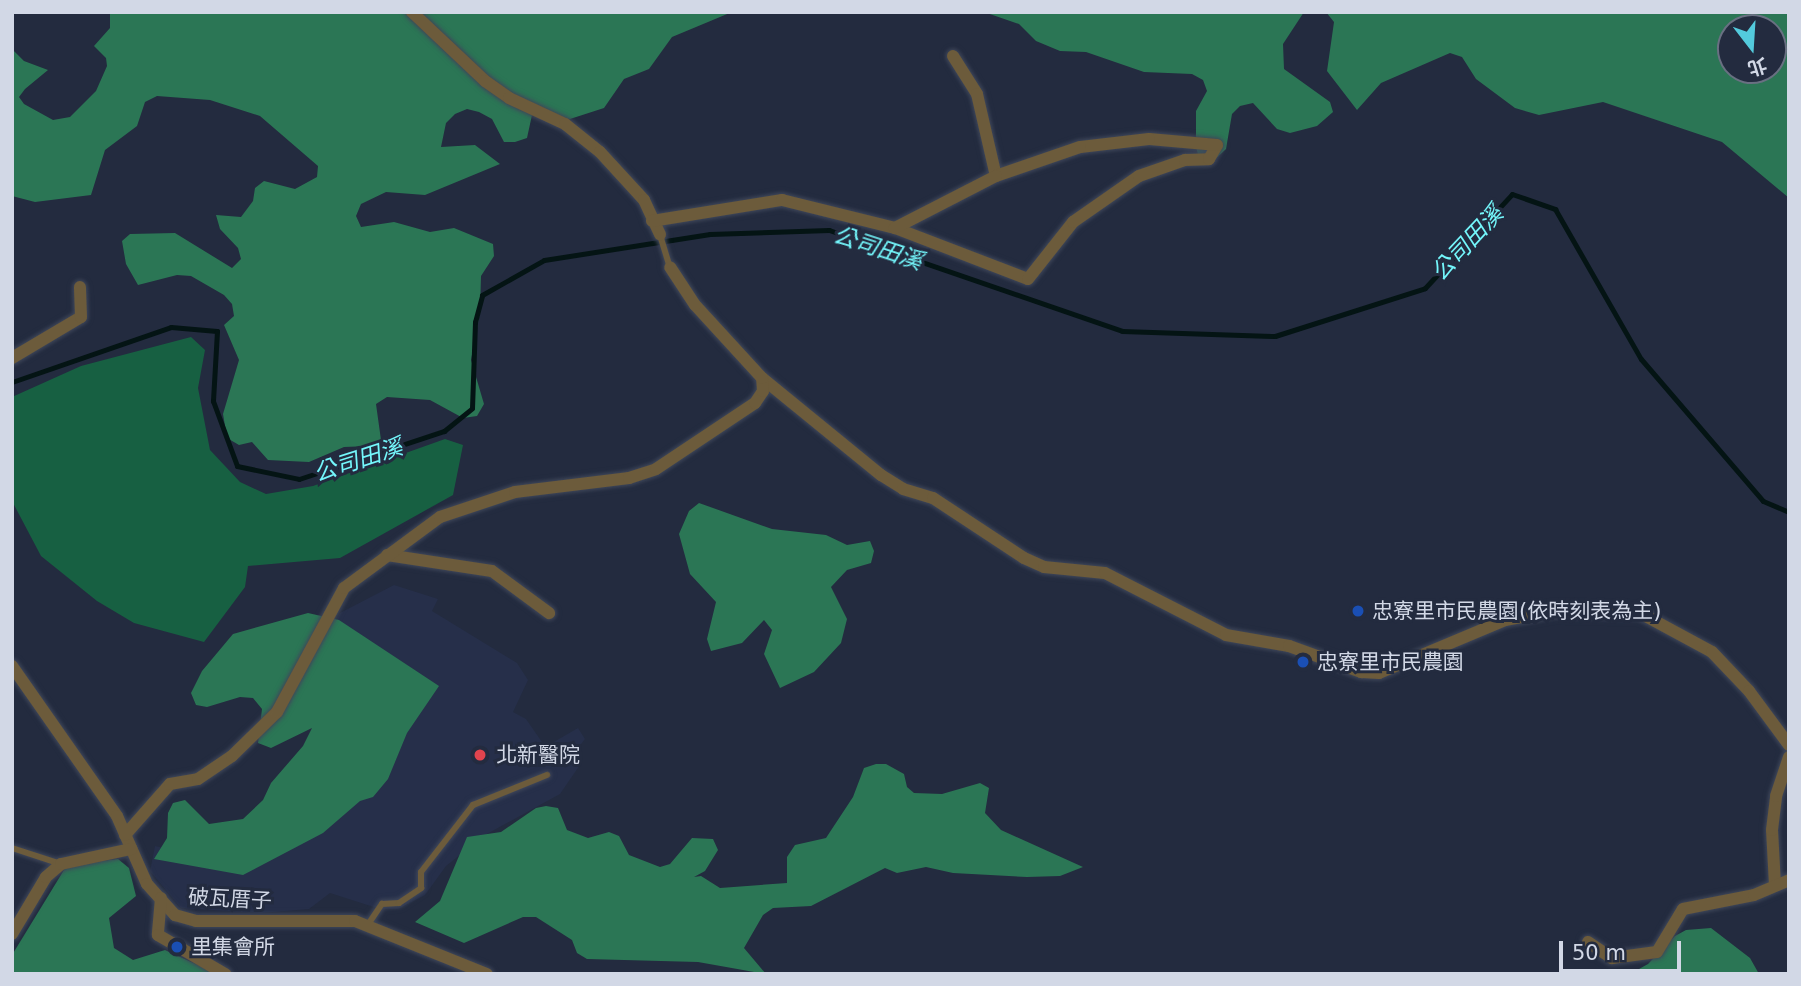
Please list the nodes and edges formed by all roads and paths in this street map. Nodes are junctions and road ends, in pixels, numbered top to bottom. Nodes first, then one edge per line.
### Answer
1 (412, 12) edge
2 (954, 57) dead end
3 (996, 176) junction
4 (652, 221) junction
5 (895, 228) junction
6 (660, 236) joint
7 (670, 267) joint
8 (80, 287) dead end
9 (12, 358) edge
10 (762, 378) junction
11 (387, 555) junction
12 (549, 612) dead end
13 (12, 667) edge
14 (1787, 737) edge
15 (1789, 757) edge
16 (547, 775) dead end
17 (125, 835) junction
18 (12, 848) edge
19 (131, 849) junction
20 (61, 864) junction
21 (1785, 883) edge
22 (161, 898) junction
23 (367, 926) junction
24 (12, 934) edge
25 (1588, 942) dead end
26 (225, 974) edge
27 (487, 974) edge

1 - 4 street
2 - 3 street
3 - 5 street
3 - 5 street
4 - 5 street
4 - 6 street
6 - 7 lane
7 - 10 street
8 - 9 street
10 - 11 street
10 - 14 street
11 - 12 street
11 - 17 street
13 - 17 street, 破瓦厝子
15 - 21 street
16 - 23 lane
17 - 19 street, 破瓦厝子
18 - 20 lane
19 - 20 street
19 - 22 street, 破瓦厝子
20 - 24 street
21 - 25 street
22 - 23 street, 破瓦厝子
22 - 26 street
23 - 27 street, 破瓦厝子

